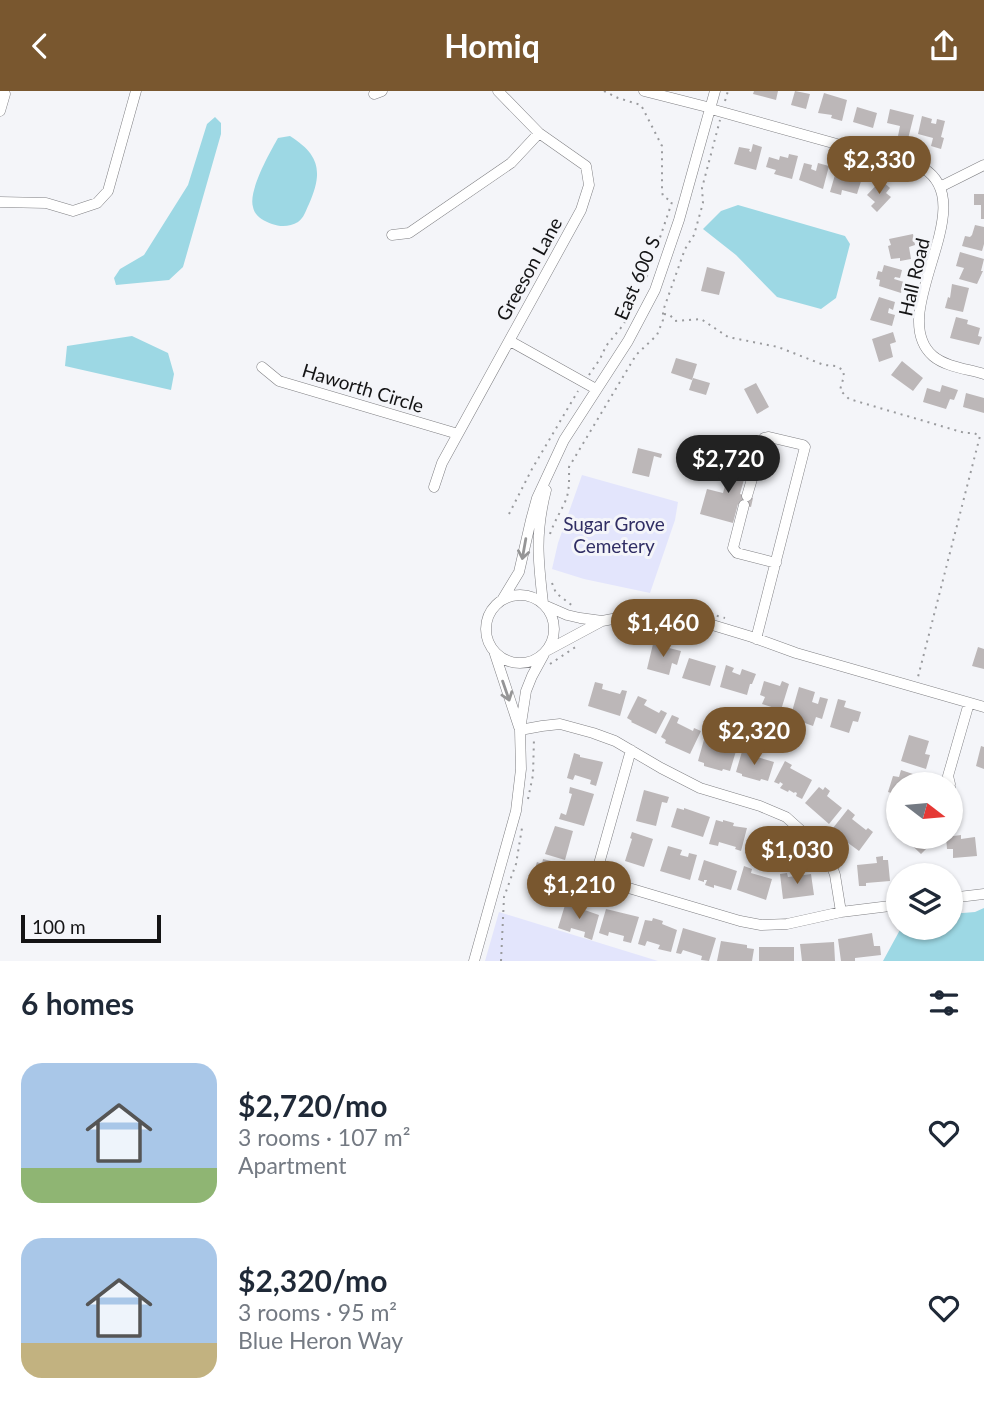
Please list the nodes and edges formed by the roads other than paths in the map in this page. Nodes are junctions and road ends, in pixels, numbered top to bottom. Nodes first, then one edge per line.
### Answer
1 (4, 91) edge
2 (136, 91) edge
3 (498, 91) edge
4 (644, 91) edge
5 (715, 91) edge
6 (711, 109) junction
7 (0, 111) edge
8 (539, 132) junction
9 (984, 165) edge
10 (942, 186) junction
11 (0, 202) edge
12 (392, 235) dead end
13 (510, 341) junction
14 (262, 367) dead end
15 (984, 374) edge
16 (596, 389) junction
17 (458, 434) junction
18 (554, 462) junction
19 (434, 487) dead end
20 (776, 563) junction
21 (502, 600) junction
22 (544, 604) junction
23 (602, 621) junction
24 (756, 639) junction
25 (493, 651) junction
26 (548, 655) junction
27 (969, 703) junction
28 (984, 707) edge
29 (520, 730) junction
30 (631, 750) junction
31 (949, 772) edge
32 (984, 894) edge
33 (963, 896) edge
34 (886, 906) edge
35 (841, 912) junction
36 (474, 961) edge

1 - 7 street
2 - 11 street
3 - 8 street, Greeson Lane
4 - 6 street
5 - 6 street, East 600 S
6 - 10 street
6 - 16 street, East 600 S
8 - 12 street
8 - 13 street, Greeson Lane
9 - 10 street
10 - 15 street, Hall Road
13 - 16 street
13 - 17 street, Greeson Lane
14 - 17 street, Haworth Circle
16 - 18 street, East 600 S
17 - 19 street, Greeson Lane
18 -> 21 street
18 - 22 street
20 - 20 street
20 - 24 street
21 - 22 street
21 - 25 street
22 - 23 street
22 - 26 street
23 - 24 street
23 - 26 street
24 - 27 street
25 - 26 street
25 -> 29 street
26 - 29 street
27 - 28 street
27 - 31 street
29 - 30 street
29 - 36 street
30 - 35 street
30 - 35 street
32 - 33 street
34 - 35 street

